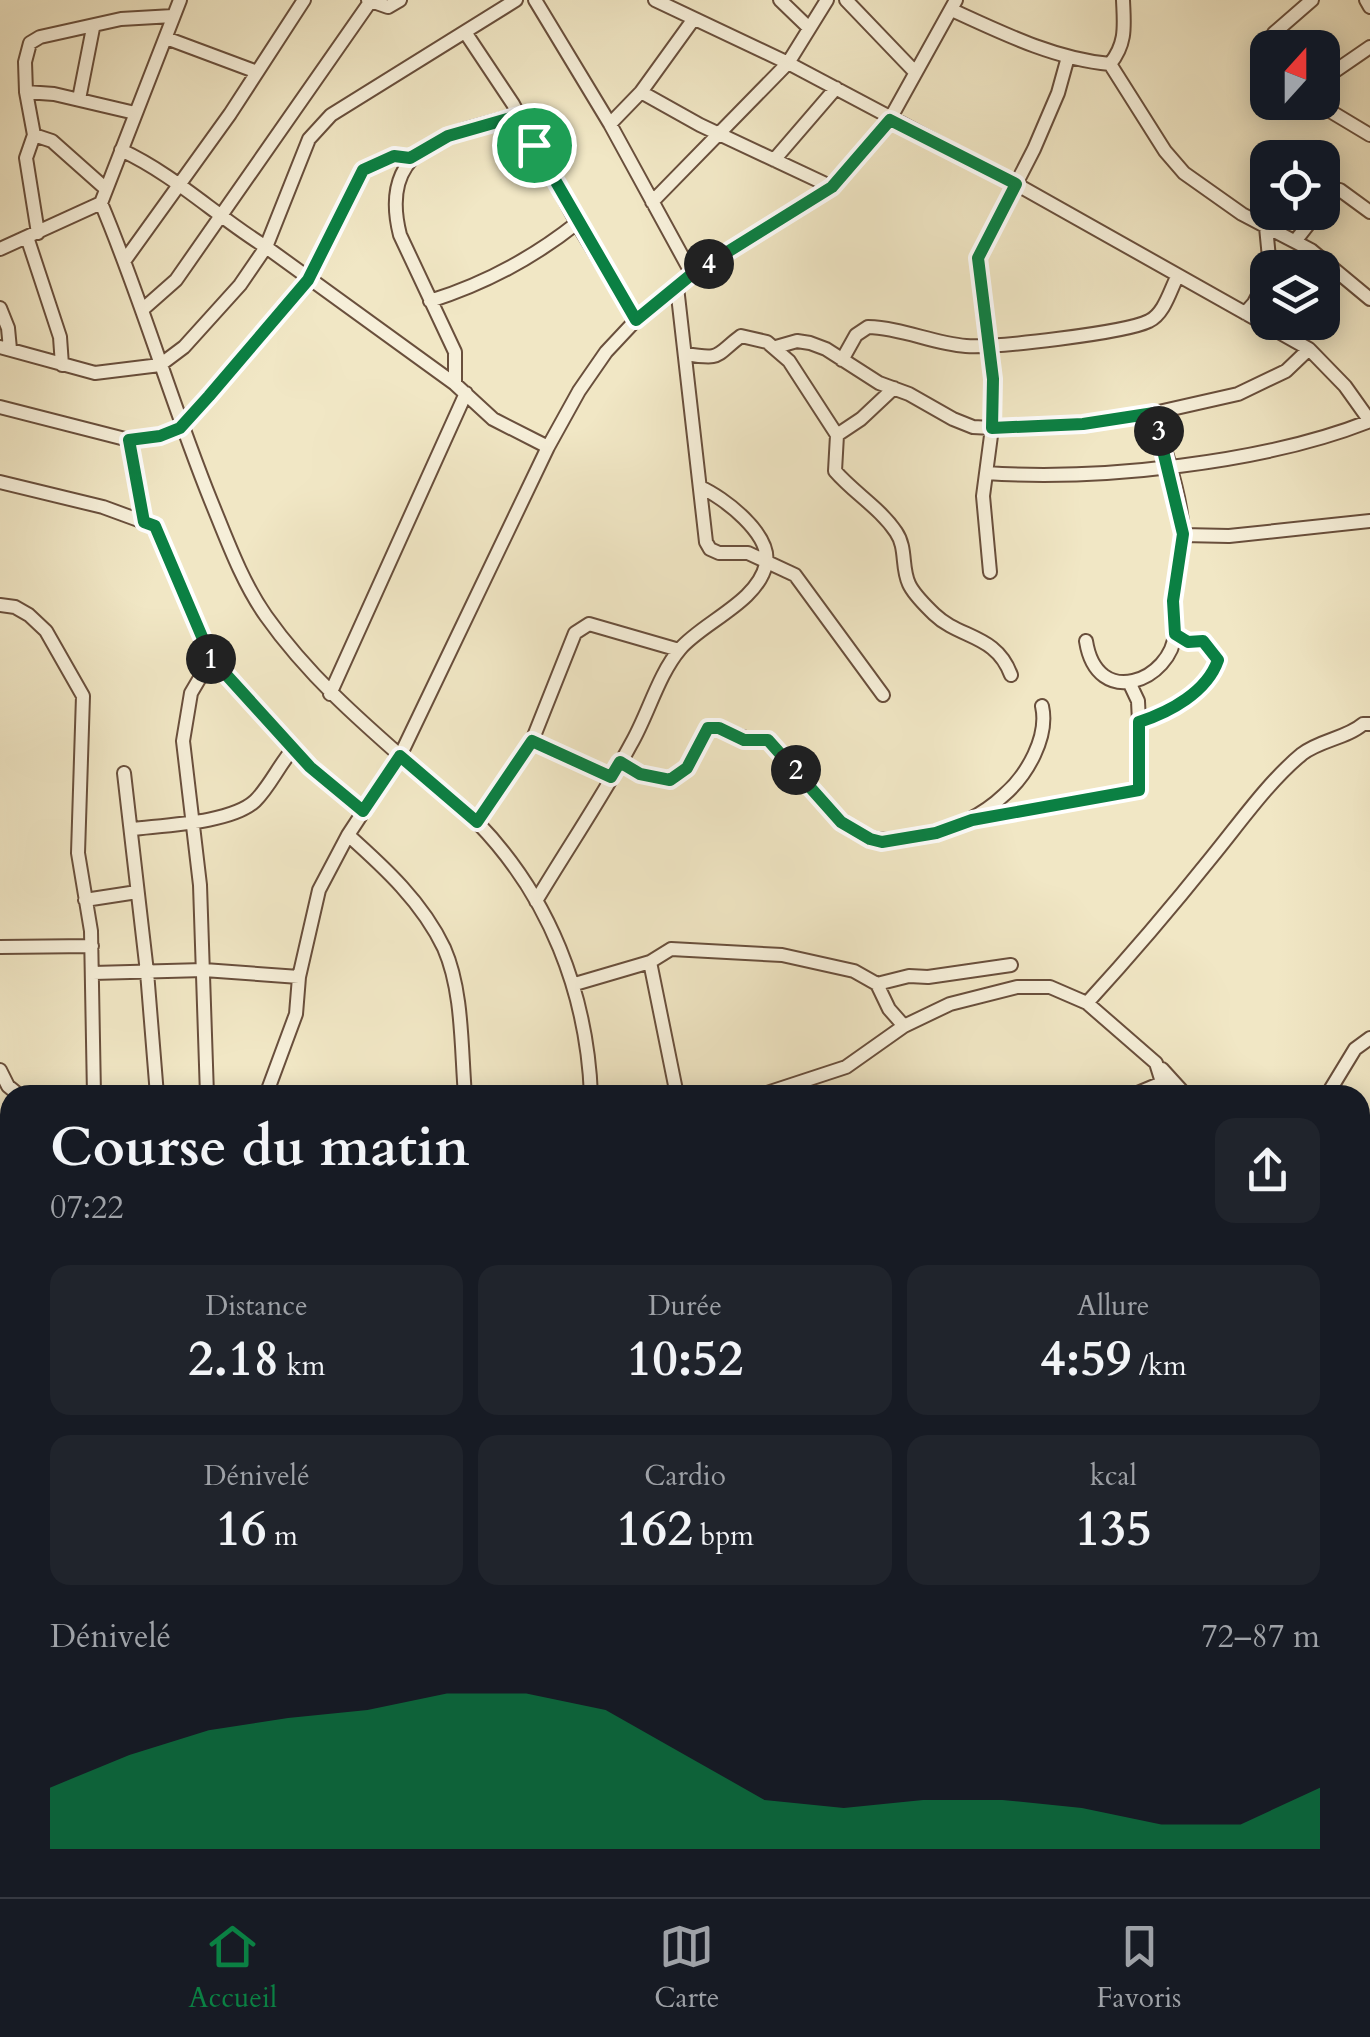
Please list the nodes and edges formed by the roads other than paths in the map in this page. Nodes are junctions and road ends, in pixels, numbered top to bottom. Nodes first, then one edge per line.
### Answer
1 (180, 0) edge
2 (304, 0) edge
3 (400, 0) edge
4 (516, 0) edge
5 (536, 0) edge
6 (654, 0) edge
7 (780, 0) edge
8 (827, 0) edge
9 (846, 0) edge
10 (1123, 0) edge
11 (1312, 0) edge
12 (1366, 0) edge
13 (369, 1) edge
14 (954, 5) edge
15 (1370, 6) edge
16 (174, 16) junction
17 (693, 20) junction
18 (93, 28) junction
19 (809, 28) junction
20 (1278, 30) edge
21 (465, 32) junction
22 (166, 38) junction
23 (1370, 46) edge
24 (1068, 56) junction
25 (788, 63) junction
26 (1110, 64) junction
27 (1340, 67) edge
28 (257, 72) junction
29 (916, 72) junction
30 (836, 88) junction
31 (26, 92) junction
32 (641, 92) junction
33 (79, 99) junction
34 (135, 112) junction
35 (518, 116) junction
36 (1340, 117) edge
37 (890, 120) junction
38 (610, 124) junction
39 (34, 134) junction
40 (719, 134) junction
41 (1370, 136) edge
42 (121, 150) junction
43 (410, 158) junction
44 (774, 160) junction
45 (180, 182) junction
46 (1016, 184) junction
47 (832, 187) junction
48 (1340, 190) edge
49 (103, 196) junction
50 (652, 202) junction
51 (1370, 212) edge
52 (222, 218) junction
53 (1250, 218) edge
54 (577, 222) junction
55 (1273, 230) edge
56 (1304, 230) edge
57 (33, 235) junction
58 (1296, 240) junction
59 (266, 247) junction
60 (0, 249) edge
61 (125, 260) junction
62 (692, 274) junction
63 (1177, 276) junction
64 (308, 280) junction
65 (677, 286) junction
66 (1370, 299) edge
67 (430, 301) junction
68 (1250, 307) edge
69 (0, 308) edge
70 (142, 310) junction
71 (1245, 313) junction
72 (636, 320) junction
73 (989, 346) junction
74 (776, 347) junction
75 (5, 348) edge
76 (1309, 349) junction
77 (685, 354) junction
78 (842, 360) junction
79 (62, 365) junction
80 (160, 365) junction
81 (460, 388) junction
82 (894, 388) junction
83 (0, 407) edge
84 (1154, 413) junction
85 (180, 428) junction
86 (992, 428) junction
87 (837, 434) junction
88 (129, 440) junction
89 (548, 447) junction
90 (1169, 467) junction
91 (986, 473) junction
92 (0, 482) edge
93 (700, 487) junction
94 (1370, 521) edge
95 (144, 522) junction
96 (1183, 534) junction
97 (767, 561) junction
98 (990, 572) dead end
99 (0, 605) edge
100 (1175, 634) junction
101 (1086, 641) dead end
102 (679, 650) junction
103 (211, 658) junction
104 (1011, 675) dead end
105 (1130, 684) junction
106 (330, 694) junction
107 (883, 694) dead end
108 (1042, 706) dead end
109 (1139, 722) junction
110 (1370, 724) edge
111 (532, 741) junction
112 (293, 749) junction
113 (400, 756) junction
114 (620, 762) junction
115 (124, 773) dead end
116 (611, 777) junction
117 (363, 811) junction
118 (972, 820) junction
119 (192, 821) junction
120 (477, 822) junction
121 (132, 829) junction
122 (348, 835) junction
123 (137, 892) junction
124 (85, 900) junction
125 (536, 901) junction
126 (92, 946) junction
127 (0, 947) edge
128 (650, 962) junction
129 (1011, 965) dead end
130 (204, 970) junction
131 (147, 972) junction
132 (93, 973) junction
133 (299, 978) junction
134 (574, 984) junction
135 (877, 984) junction
136 (1086, 1003) junction
137 (904, 1026) junction
138 (1370, 1038) edge
139 (1156, 1063) junction
140 (94, 1085) edge
141 (156, 1085) edge
142 (207, 1085) edge
143 (270, 1085) edge
144 (465, 1085) edge
145 (589, 1085) edge
146 (675, 1085) edge
147 (791, 1085) edge
148 (1164, 1085) edge
149 (1176, 1085) edge
150 (1333, 1085) edge

1 - 16 street
2 - 28 street
3 - 13 street
4 - 21 street
5 - 38 street
6 - 17 street
7 - 19 street
8 - 19 street
9 - 29 street
10 - 26 street
11 - 20 street
12 - 15 street
13 - 52 street
14 - 24 street
14 - 29 street
16 - 18 street
16 - 22 street
17 - 25 street
17 - 32 street
18 - 31 street
18 - 33 street
19 - 25 street
21 - 35 street
21 - 59 street
22 - 28 street
22 - 34 street
23 - 27 street
24 - 26 street
24 - 46 street
25 - 30 street
25 - 40 street
26 - 53 street
28 - 45 street
29 - 37 street
30 - 37 street
30 - 44 street
31 - 33 street
31 - 39 street
32 - 38 street
32 - 40 street
33 - 34 street
34 - 42 street
35 - 43 street
35 - 54 street
36 - 41 street
37 - 46 street
37 - 47 street
38 - 50 street
39 - 49 street
39 - 57 street
40 - 44 street
40 - 50 street
42 - 45 street
42 - 49 street
43 - 64 street
43 - 67 street
44 - 47 street
45 - 52 street
45 - 61 street
46 - 63 street
46 - 73 street
47 - 62 street
48 - 51 street
49 - 57 street
49 - 61 street
50 - 62 street
52 - 59 street
52 - 70 street
54 - 67 street
54 - 72 street
55 - 58 street
56 - 58 street
57 - 60 street
57 - 79 street
58 - 66 street
59 - 64 street
59 - 80 street
61 - 70 street
62 - 65 street
63 - 71 street
63 - 73 street
64 - 81 street
64 - 85 street
65 - 72 street
65 - 77 street
67 - 81 street
68 - 71 street
69 - 75 street
70 - 80 street
71 - 76 street
72 - 89 street
73 - 78 street
73 - 86 street
74 - 77 street
74 - 78 street
74 - 87 street
75 - 79 street
76 - 84 street
76 - 90 street
77 - 93 street
78 - 82 street
79 - 80 street
80 - 85 street
81 - 89 street
81 - 106 street
82 - 86 street
82 - 87 street
83 - 88 street
84 - 86 street
84 - 90 street
85 - 88 street
85 - 106 street
86 - 91 street
87 - 104 street
88 - 95 street
89 - 113 street
90 - 91 street
90 - 96 street
91 - 98 street
92 - 95 street
93 - 97 street
93 - 97 street
94 - 96 street
95 - 103 street
96 - 100 street
97 - 102 street
97 - 107 street
99 - 124 street
100 - 105 street
100 - 109 street
101 - 105 street
102 - 111 street
102 - 114 street
103 - 112 street
103 - 119 street
105 - 109 street
106 - 113 street
108 - 118 street
109 - 118 street
110 - 136 street
111 - 116 street
111 - 120 street
112 - 117 street
112 - 119 street
113 - 117 street
113 - 120 street
114 - 116 street
114 - 118 street
115 - 121 street
116 - 125 street
117 - 122 street
119 - 121 street
119 - 130 street
120 - 125 street
121 - 123 street
122 - 133 street
122 - 144 street
123 - 124 street
123 - 131 street
124 - 126 street
125 - 134 street
126 - 127 street
126 - 132 street
128 - 134 street
128 - 135 street
128 - 146 street
129 - 135 street
130 - 131 street
130 - 133 street
130 - 142 street
131 - 132 street
131 - 141 street
132 - 140 street
133 - 143 street
134 - 145 street
135 - 137 street
136 - 137 street
136 - 139 street
137 - 147 street
138 - 150 street
139 - 148 street
139 - 149 street

